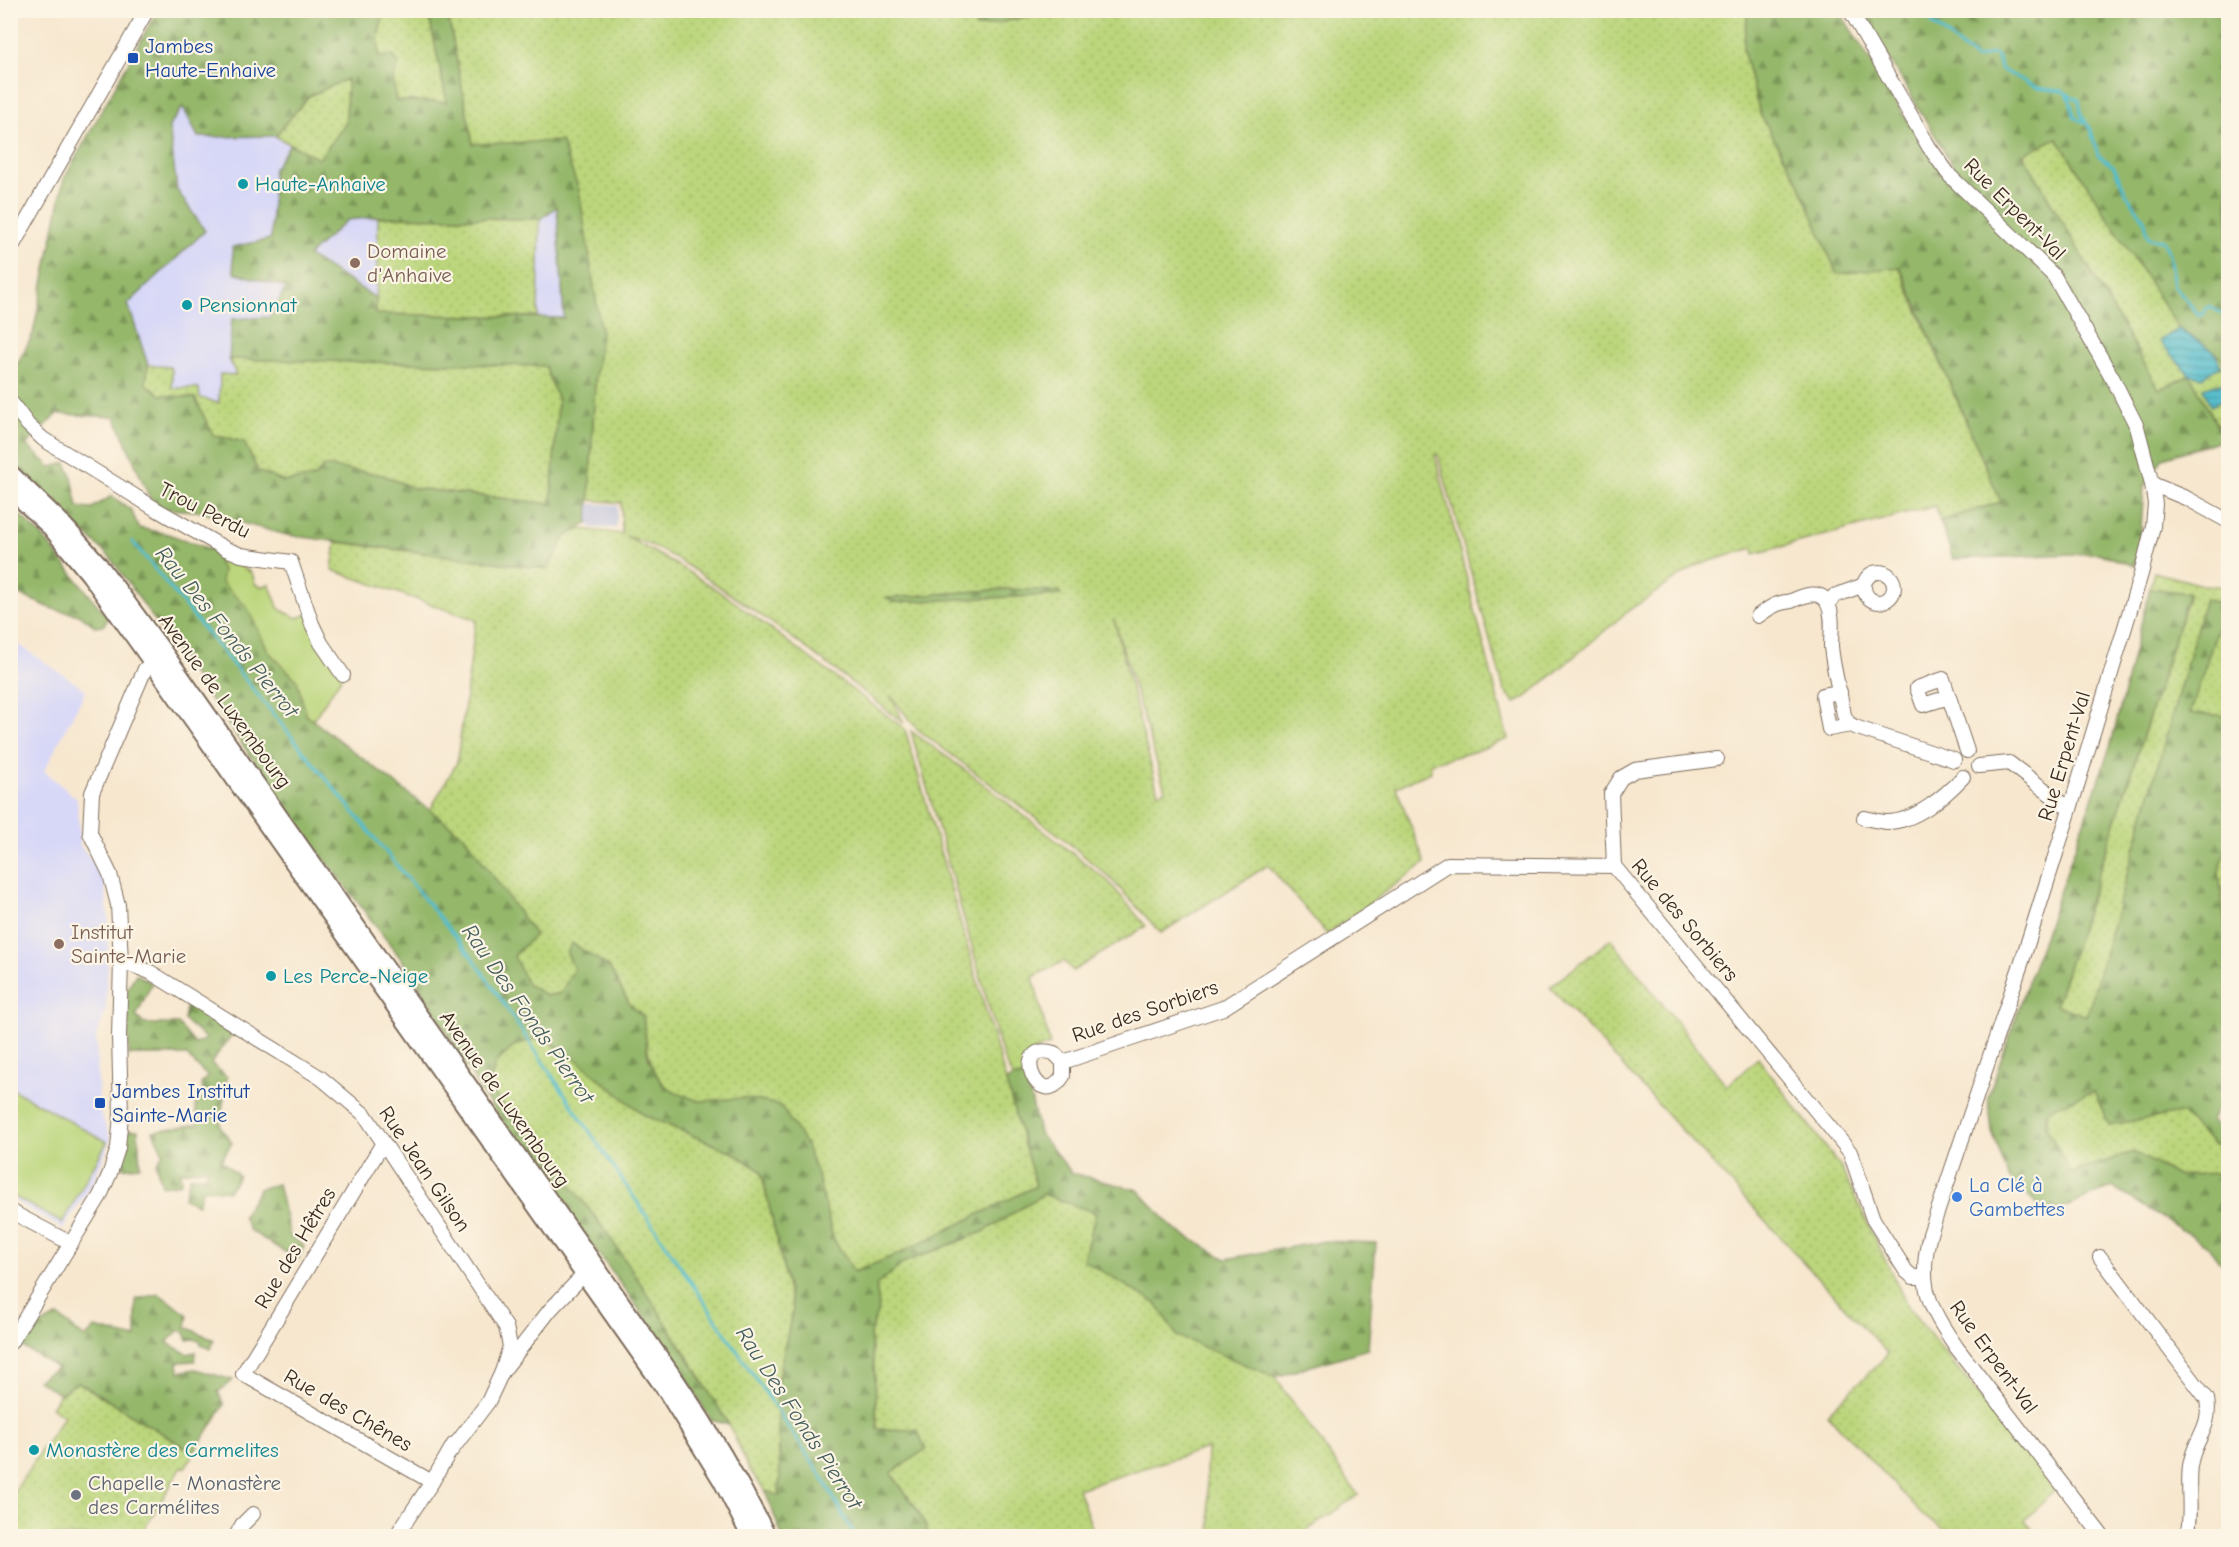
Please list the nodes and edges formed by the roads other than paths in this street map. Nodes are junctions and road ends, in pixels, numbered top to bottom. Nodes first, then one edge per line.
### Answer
1 (147, 10) edge
2 (1850, 10) edge
3 (10, 250) edge
4 (10, 400) edge
5 (10, 473) edge
6 (2152, 484) junction
7 (10, 489) edge
8 (2229, 521) edge
9 (1864, 585) dead end
10 (1828, 604) junction
11 (1758, 616) dead end
12 (158, 658) junction
13 (343, 675) dead end
14 (1840, 692) junction
15 (1949, 697) dead end
16 (1851, 725) junction
17 (1967, 752) junction
18 (1717, 759) dead end
19 (1954, 760) junction
20 (1979, 766) junction
21 (1963, 777) junction
22 (2070, 809) junction
23 (1864, 818) dead end
24 (1614, 866) junction
25 (121, 961) junction
26 (1063, 1062) dead end
27 (383, 1143) junction
28 (10, 1211) edge
29 (70, 1243) junction
30 (2100, 1257) dead end
31 (589, 1270) junction
32 (1924, 1277) junction
33 (10, 1343) edge
34 (243, 1374) joint
35 (500, 1375) junction
36 (432, 1482) junction
37 (253, 1514) dead end
38 (399, 1535) edge
39 (236, 1536) edge
40 (750, 1536) edge
41 (767, 1536) edge
42 (2102, 1536) edge
43 (2187, 1536) edge

1 - 3 street
2 - 6 street, Rue Erpent-Val
4 - 13 street, Trou Perdu
5 - 12 main road, Avenue de Luxembourg
6 - 8 street
6 - 22 street, Rue Erpent-Val
7 - 12 main road, Avenue de Luxembourg
9 - 10 street
10 - 11 street
10 - 14 street
12 - 25 street
12 - 31 main road, Avenue de Luxembourg
14 - 16 street
14 - 16 street
15 - 17 street
16 - 19 street
17 - 19 street
17 - 20 street
18 - 24 street
19 - 21 street
20 - 21 street
20 - 22 street
21 - 23 street
22 - 32 street, Rue Erpent-Val
24 - 26 street, Rue des Sorbiers
24 - 32 street, Rue des Sorbiers
25 - 27 street, Rue Jean Gilson
25 - 29 street
27 - 34 street, Rue des Hêtres
27 - 35 street, Rue Jean Gilson
28 - 29 street
29 - 33 street
30 - 43 street
31 - 35 street
31 - 40 main road, Avenue de Luxembourg
31 - 41 main road, Avenue de Luxembourg
32 - 42 street, Rue Erpent-Val
34 - 36 street, Rue des Chênes
35 - 36 street
36 - 38 street
37 - 39 street

